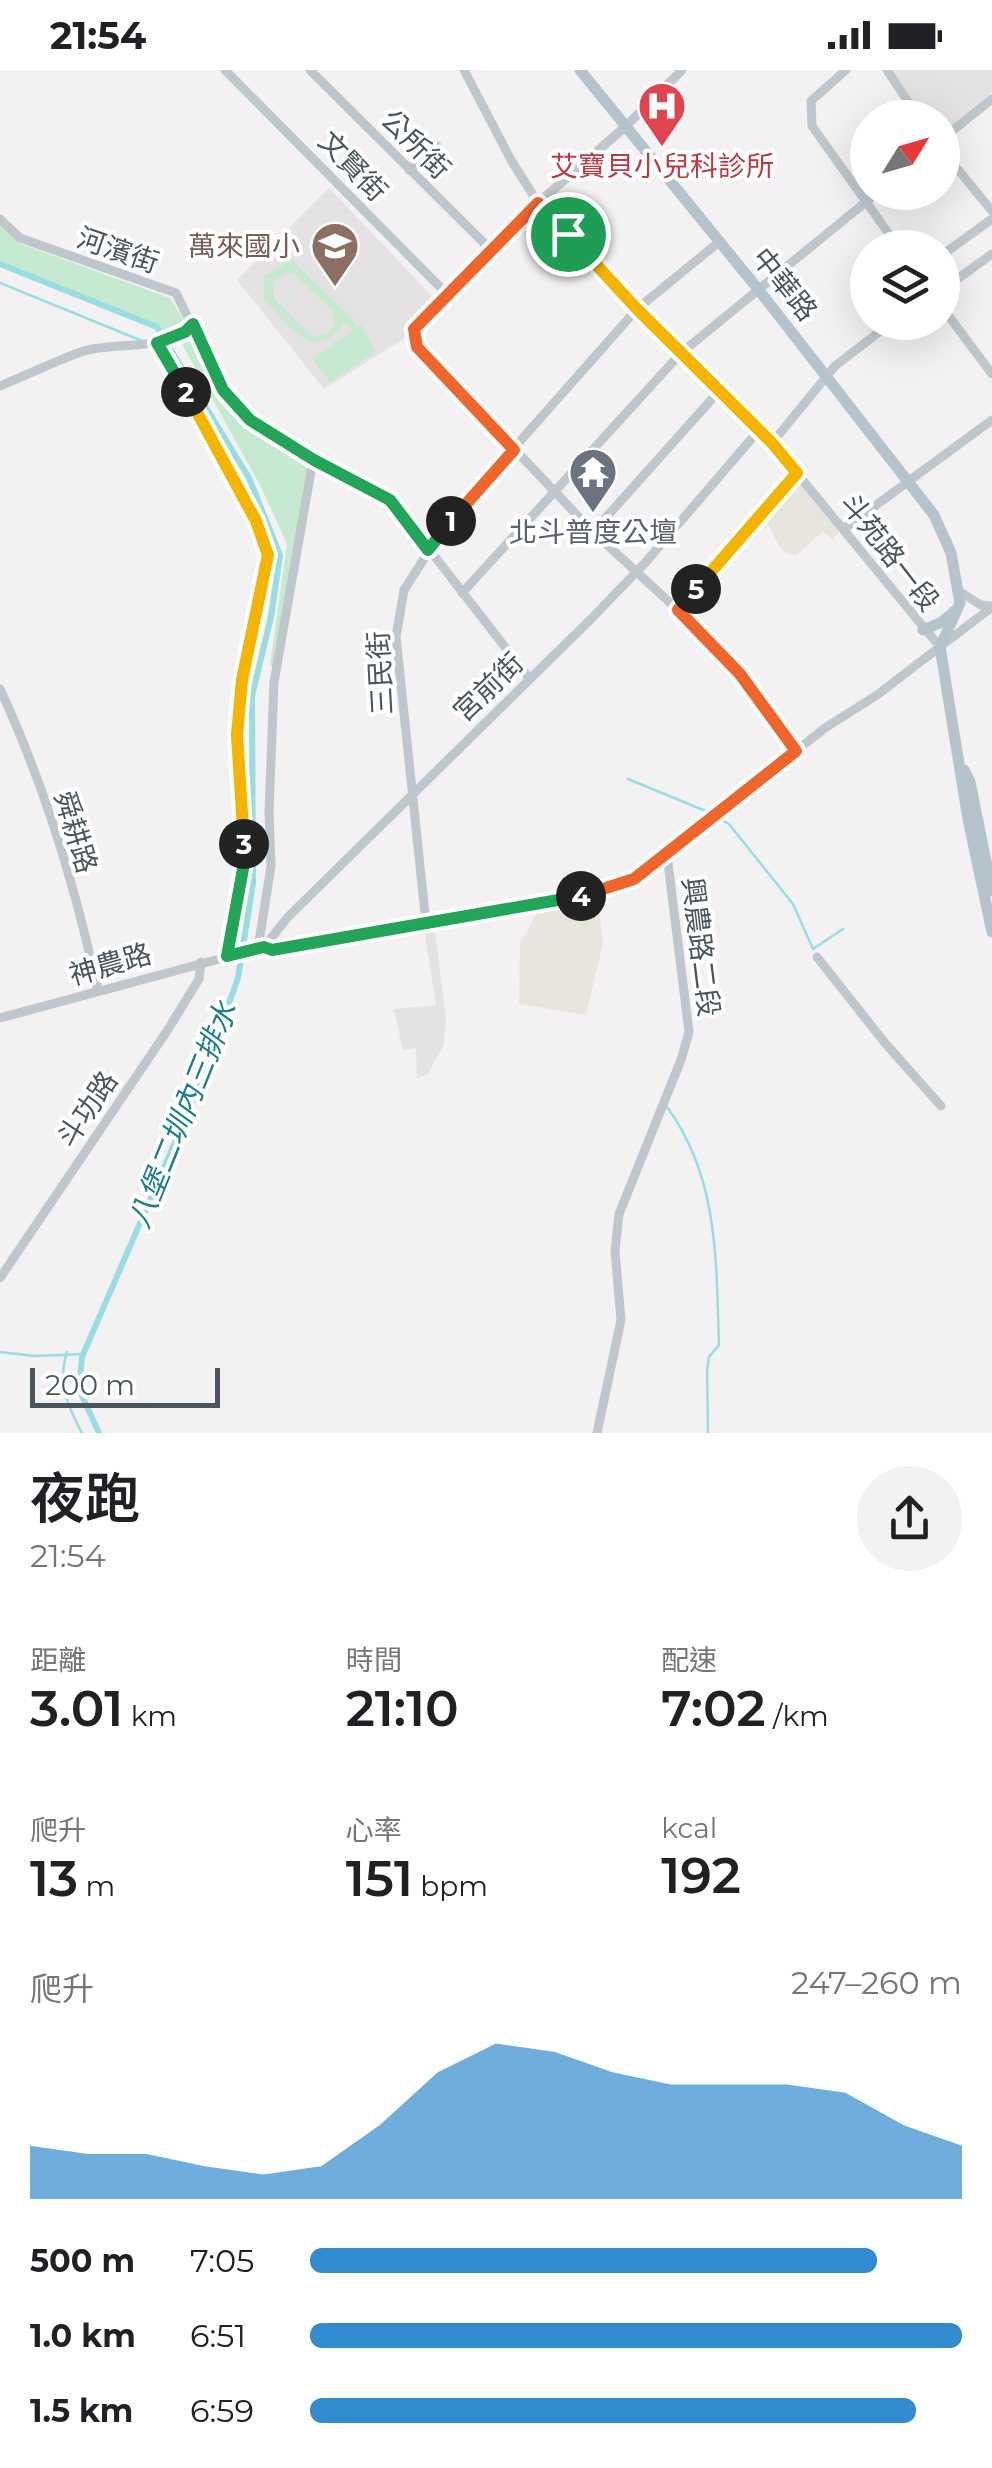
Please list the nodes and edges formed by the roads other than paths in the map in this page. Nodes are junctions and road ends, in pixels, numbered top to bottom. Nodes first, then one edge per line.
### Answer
1 (225, 70) edge
2 (310, 70) edge
3 (464, 70) edge
4 (580, 70) edge
5 (682, 70) edge
6 (846, 70) edge
7 (887, 70) edge
8 (992, 98) edge
9 (907, 100) edge
10 (960, 124) edge
11 (626, 126) junction
12 (437, 146) dead end
13 (409, 170) junction
14 (960, 172) edge
15 (850, 179) edge
16 (538, 203) junction
17 (857, 210) edge
18 (992, 211) edge
19 (0, 219) edge
20 (992, 219) edge
21 (719, 242) junction
22 (960, 242) edge
23 (491, 250) junction
24 (992, 254) edge
25 (960, 277) edge
26 (758, 289) junction
27 (447, 294) junction
28 (637, 309) junction
29 (193, 324) junction
30 (960, 328) edge
31 (870, 340) edge
32 (157, 343) junction
33 (681, 353) junction
34 (988, 360) edge
35 (992, 374) edge
36 (826, 376) junction
37 (0, 386) edge
38 (720, 390) junction
39 (992, 420) edge
40 (759, 430) junction
41 (772, 443) junction
42 (514, 450) junction
43 (314, 460) junction
44 (797, 473) junction
45 (908, 483) junction
46 (554, 492) junction
47 (845, 528) junction
48 (593, 532) junction
49 (428, 550) junction
50 (636, 573) junction
51 (957, 590) junction
52 (462, 592) junction
53 (959, 607) junction
54 (992, 607) edge
55 (678, 610) junction
56 (923, 630) junction
57 (940, 648) junction
58 (530, 678) junction
59 (0, 689) edge
60 (796, 751) junction
61 (412, 793) junction
62 (666, 855) junction
63 (989, 886) edge
64 (426, 924) junction
65 (992, 932) edge
66 (259, 948) junction
67 (230, 956) junction
68 (817, 957) dead end
69 (201, 962) junction
70 (98, 991) junction
71 (0, 1018) edge
72 (941, 1106) dead end
73 (0, 1278) edge
74 (598, 1433) edge

1 - 27 street, 文賢街
2 - 13 street, 公所街
3 - 16 street, 斗苑路一段
4 - 11 main road, 中華路
5 - 11 street
6 - 15 street
7 - 9 street
8 - 10 street
11 - 16 street
11 - 21 main road, 中華路
12 - 13 street
13 - 23 street, 公所街
14 - 18 street
16 - 23 street
16 - 28 street, 斗苑路一段
17 - 26 street
19 - 29 street, 河濱街
20 - 22 street
21 - 26 main road, 中華路
21 - 28 street, 三民街
23 - 27 street
24 - 25 street
26 - 33 street
26 - 36 main road, 中華路
27 - 42 street
28 - 33 street, 斗苑路一段
28 - 42 street, 三民街
29 - 32 street
29 - 43 street, 河濱街
30 - 34 street
31 - 36 street
32 - 37 street
32 - 67 street
33 - 38 street, 斗苑路一段
33 - 46 street
34 - 35 street
36 - 41 street
36 - 45 main road, 中華路
38 - 40 street, 斗苑路一段
38 - 48 street
39 - 45 street
40 - 41 street, 斗苑路一段
40 - 50 street, 宮前街
41 - 44 street, 斗苑路一段
42 - 46 street
42 - 49 street, 三民街
43 - 49 street, 河濱街
43 - 66 street
44 - 47 street, 斗苑路一段
44 - 55 street
45 - 47 street
45 - 51 main road, 中華路
46 - 48 street
46 - 52 street
47 - 56 street, 斗苑路一段
48 - 50 street
49 - 52 street, 河濱街
49 - 61 street, 三民街
50 - 55 street
50 - 58 street, 宮前街
51 - 53 main road, 中華路
51 - 54 street
52 - 58 street, 河濱街
53 - 56 main road
53 - 57 main road
54 - 57 street, 興農路二段
55 - 60 street
56 - 57 street, 斗苑路一段
57 - 60 street, 興農路二段
57 - 63 main road
58 - 61 street, 宮前街
59 - 70 street, 舜耕路
60 - 62 street, 興農路二段
61 - 64 street, 三民街
61 - 66 street, 宮前街
62 - 64 street
62 - 74 street, 興農路二段
63 - 65 main road
64 - 66 street
66 - 67 street
67 - 69 street, 神農路
68 - 72 street
69 - 70 street, 神農路
69 - 73 street, 斗功路
70 - 71 street, 神農路

